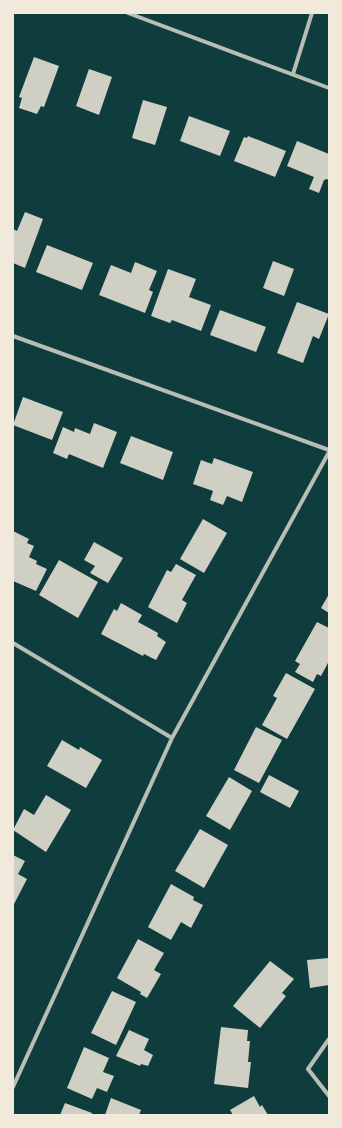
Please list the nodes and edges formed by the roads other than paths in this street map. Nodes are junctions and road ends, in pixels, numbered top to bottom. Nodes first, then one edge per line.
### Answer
1 (128, 13) edge
2 (312, 13) edge
3 (293, 74) junction
4 (329, 88) edge
5 (13, 336) edge
6 (329, 451) edge
7 (13, 642) edge
8 (172, 738) junction
9 (329, 1039) edge
10 (13, 1087) edge
11 (329, 1096) edge

1 - 3 street
2 - 3 street
3 - 4 street
5 - 6 street
6 - 8 street
7 - 8 street
8 - 10 street
9 - 11 street

